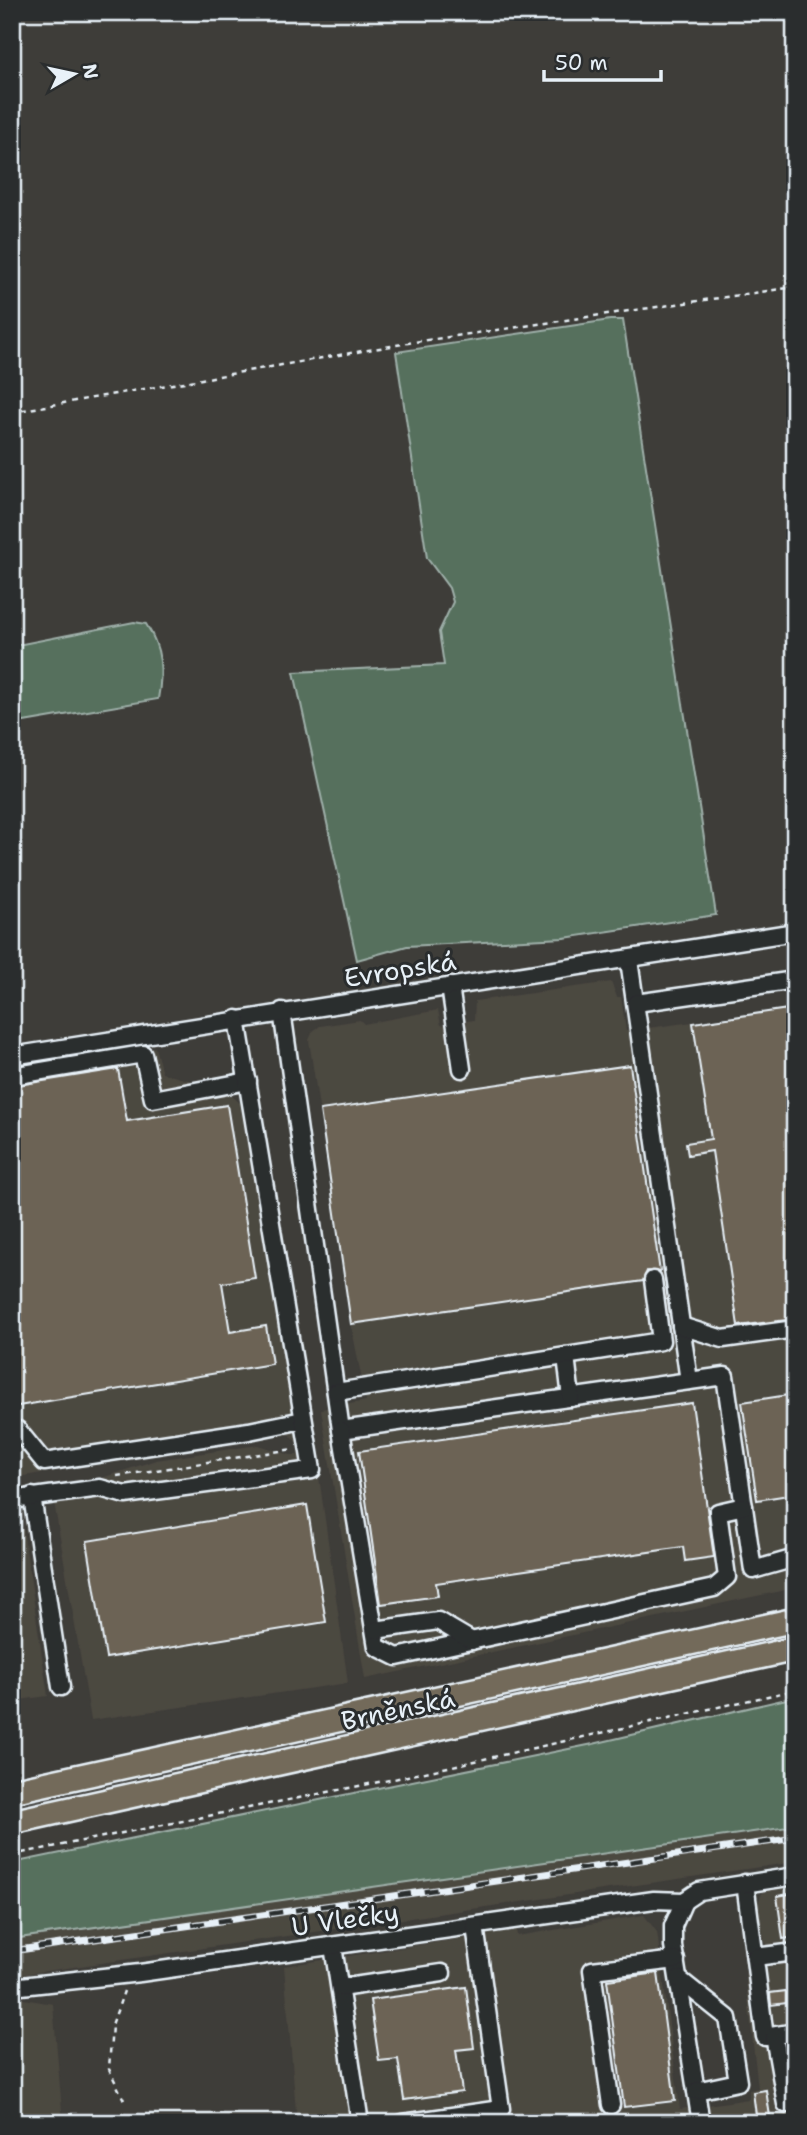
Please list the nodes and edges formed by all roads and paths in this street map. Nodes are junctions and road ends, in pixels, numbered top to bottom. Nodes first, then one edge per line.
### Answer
1 (795, 287) edge
2 (12, 412) edge
3 (795, 932) edge
4 (629, 960) junction
5 (795, 980) edge
6 (450, 986) junction
7 (636, 1003) junction
8 (282, 1011) junction
9 (237, 1019) junction
10 (12, 1056) edge
11 (462, 1069) dead end
12 (12, 1076) edge
13 (248, 1081) junction
14 (653, 1280) dead end
15 (681, 1326) junction
16 (795, 1329) edge
17 (566, 1356) junction
18 (689, 1381) junction
19 (336, 1392) junction
20 (571, 1398) junction
21 (303, 1420) junction
22 (341, 1430) junction
23 (12, 1431) edge
24 (293, 1450) dead end
25 (106, 1478) dead end
26 (32, 1496) junction
27 (12, 1500) edge
28 (744, 1506) junction
29 (795, 1558) edge
30 (752, 1570) junction
31 (727, 1577) junction
32 (795, 1620) edge
33 (375, 1630) junction
34 (472, 1641) junction
35 (795, 1650) edge
36 (61, 1687) dead end
37 (795, 1690) edge
38 (12, 1791) edge
39 (12, 1822) edge
40 (12, 1855) edge
41 (795, 1876) edge
42 (745, 1884) junction
43 (684, 1901) junction
44 (475, 1926) junction
45 (333, 1946) junction
46 (795, 1952) edge
47 (755, 1957) junction
48 (676, 1960) junction
49 (140, 1973) junction
50 (442, 1973) dead end
51 (680, 1979) junction
52 (12, 1987) edge
53 (340, 1988) junction
54 (795, 2032) edge
55 (774, 2035) junction
56 (696, 2091) junction
57 (124, 2100) dead end
58 (795, 2103) edge
59 (611, 2105) dead end
60 (360, 2123) edge
61 (403, 2123) edge
62 (701, 2123) edge

1 - 2 path
3 - 4 street, Evropská
4 - 6 street, Evropská
4 - 7 street
5 - 7 street
6 - 8 street, Evropská
6 - 11 street
7 - 15 street
8 - 9 street, Evropská
8 - 19 street
9 - 10 street, Evropská
9 - 13 street
12 - 13 street
13 - 21 street
14 - 17 street
15 - 16 street
15 - 18 street
17 - 19 street
17 - 20 street
18 - 20 street
18 - 28 street
19 - 22 street
20 - 22 street
21 - 23 street
21 - 26 street
22 - 33 street
24 - 25 path
26 - 27 street
26 - 36 street
28 - 30 street
28 - 31 street
29 - 30 street
30 - 31 street
31 - 34 street
32 - 38 highway, Brněnská
33 - 34 street
33 - 34 street
35 - 39 highway, Brněnská
37 - 40 path
41 - 42 street, U Vlečky
42 - 43 street, U Vlečky
42 - 47 street
43 - 44 street, U Vlečky
43 - 48 street
44 - 45 street, U Vlečky
44 - 61 street
45 - 49 street, U Vlečky
45 - 53 street
46 - 47 street
47 - 55 street
48 - 51 street
48 - 59 street
49 - 52 street, U Vlečky
49 - 57 path
50 - 53 street
51 - 56 street
51 - 56 street
53 - 60 street
54 - 55 street
55 - 58 street
56 - 62 street

